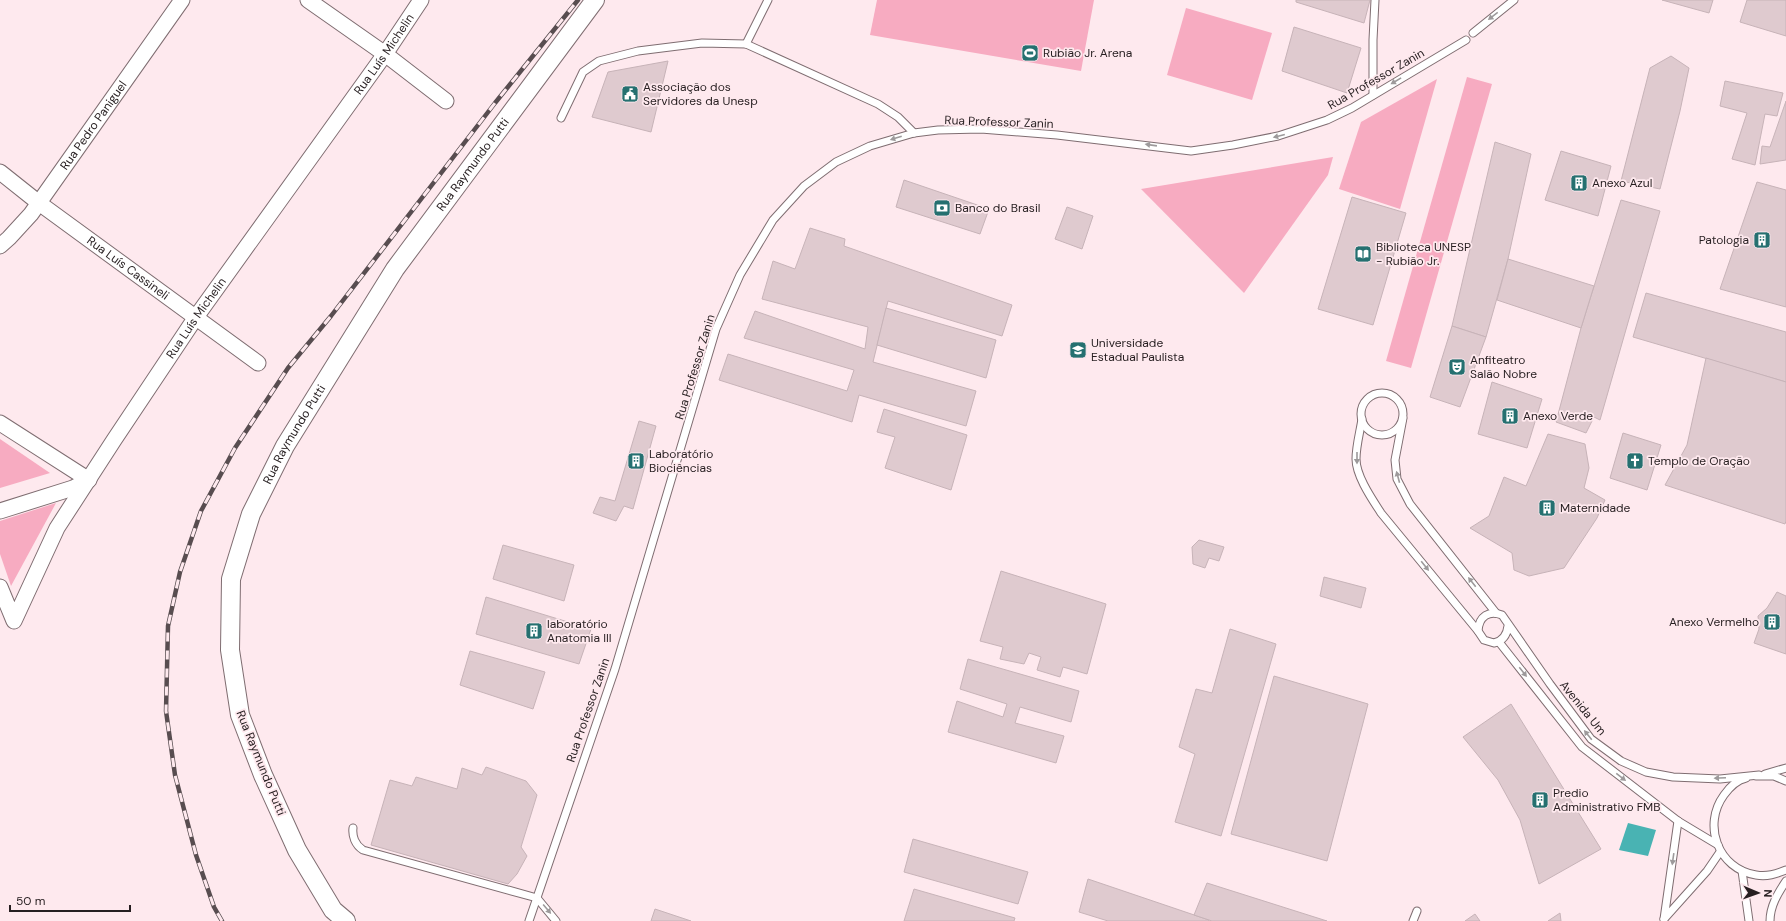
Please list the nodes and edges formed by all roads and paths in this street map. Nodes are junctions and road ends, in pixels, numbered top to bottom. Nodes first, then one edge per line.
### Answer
1 (182, 0) edge
2 (308, 0) edge
3 (421, 0) edge
4 (594, 0) edge
5 (768, 0) edge
6 (1375, 0) edge
7 (1514, 0) edge
8 (1473, 33) dead end
9 (1466, 40) dead end
10 (746, 44) junction
11 (384, 54) junction
12 (1373, 95) junction
13 (446, 101) dead end
14 (561, 118) dead end
15 (914, 133) junction
16 (0, 172) edge
17 (39, 203) junction
18 (0, 246) edge
19 (196, 316) junction
20 (258, 363) dead end
21 (1403, 418) junction
22 (1362, 419) junction
23 (0, 423) edge
24 (89, 480) junction
25 (0, 511) edge
26 (0, 587) edge
27 (1496, 613) junction
28 (1508, 626) junction
29 (1478, 631) junction
30 (1499, 642) junction
31 (1786, 768) edge
32 (1760, 775) junction
33 (1786, 781) edge
34 (1678, 820) junction
35 (353, 828) dead end
36 (1719, 848) junction
37 (1786, 870) edge
38 (1742, 871) junction
39 (1786, 881) edge
40 (537, 898) junction
41 (1417, 911) dead end
42 (337, 917) edge
43 (1665, 920) edge
44 (529, 921) edge
45 (556, 921) edge
46 (1413, 921) edge
47 (1749, 921) edge
48 (1770, 921) edge

1 - 17 street, Rua Pedro Paniguel
2 - 11 street
3 - 11 street, Rua Luís Michelin
4 - 42 street, Rua Raymundo Putti
5 - 10 lane
6 - 12 lane
7 -> 8 lane
9 -> 12 lane, Rua Professor Zanin
10 - 14 lane
10 - 15 lane
11 - 13 street
11 - 19 street, Rua Luís Michelin
12 -> 15 lane, Rua Professor Zanin
15 -> 40 lane, Rua Professor Zanin
16 - 17 street, Rua Luís Cassineli
17 - 18 street, Rua Pedro Paniguel
17 - 19 street, Rua Luís Cassineli
19 - 20 street, Rua Luís Cassineli
19 - 24 street, Rua Luís Michelin
21 - 22 lane
21 - 22 lane
27 -> 21 lane
22 -> 29 lane
23 - 24 street
24 - 25 street
24 - 26 street, Rua Luís Michelin
27 - 28 lane
27 - 29 lane
28 - 30 lane
32 -> 28 lane, Avenida Um
29 - 30 lane
30 -> 34 lane, Avenida Um
31 - 32 lane
32 - 33 lane
32 - 36 lane
34 - 36 lane, Avenida Um
34 -> 43 lane
35 - 40 lane
36 - 38 lane, Avenida Um
36 - 43 lane
37 - 38 lane
38 - 47 lane
39 - 48 lane
40 - 44 lane, Rua Professor Zanin
40 -> 45 lane
41 - 46 lane

